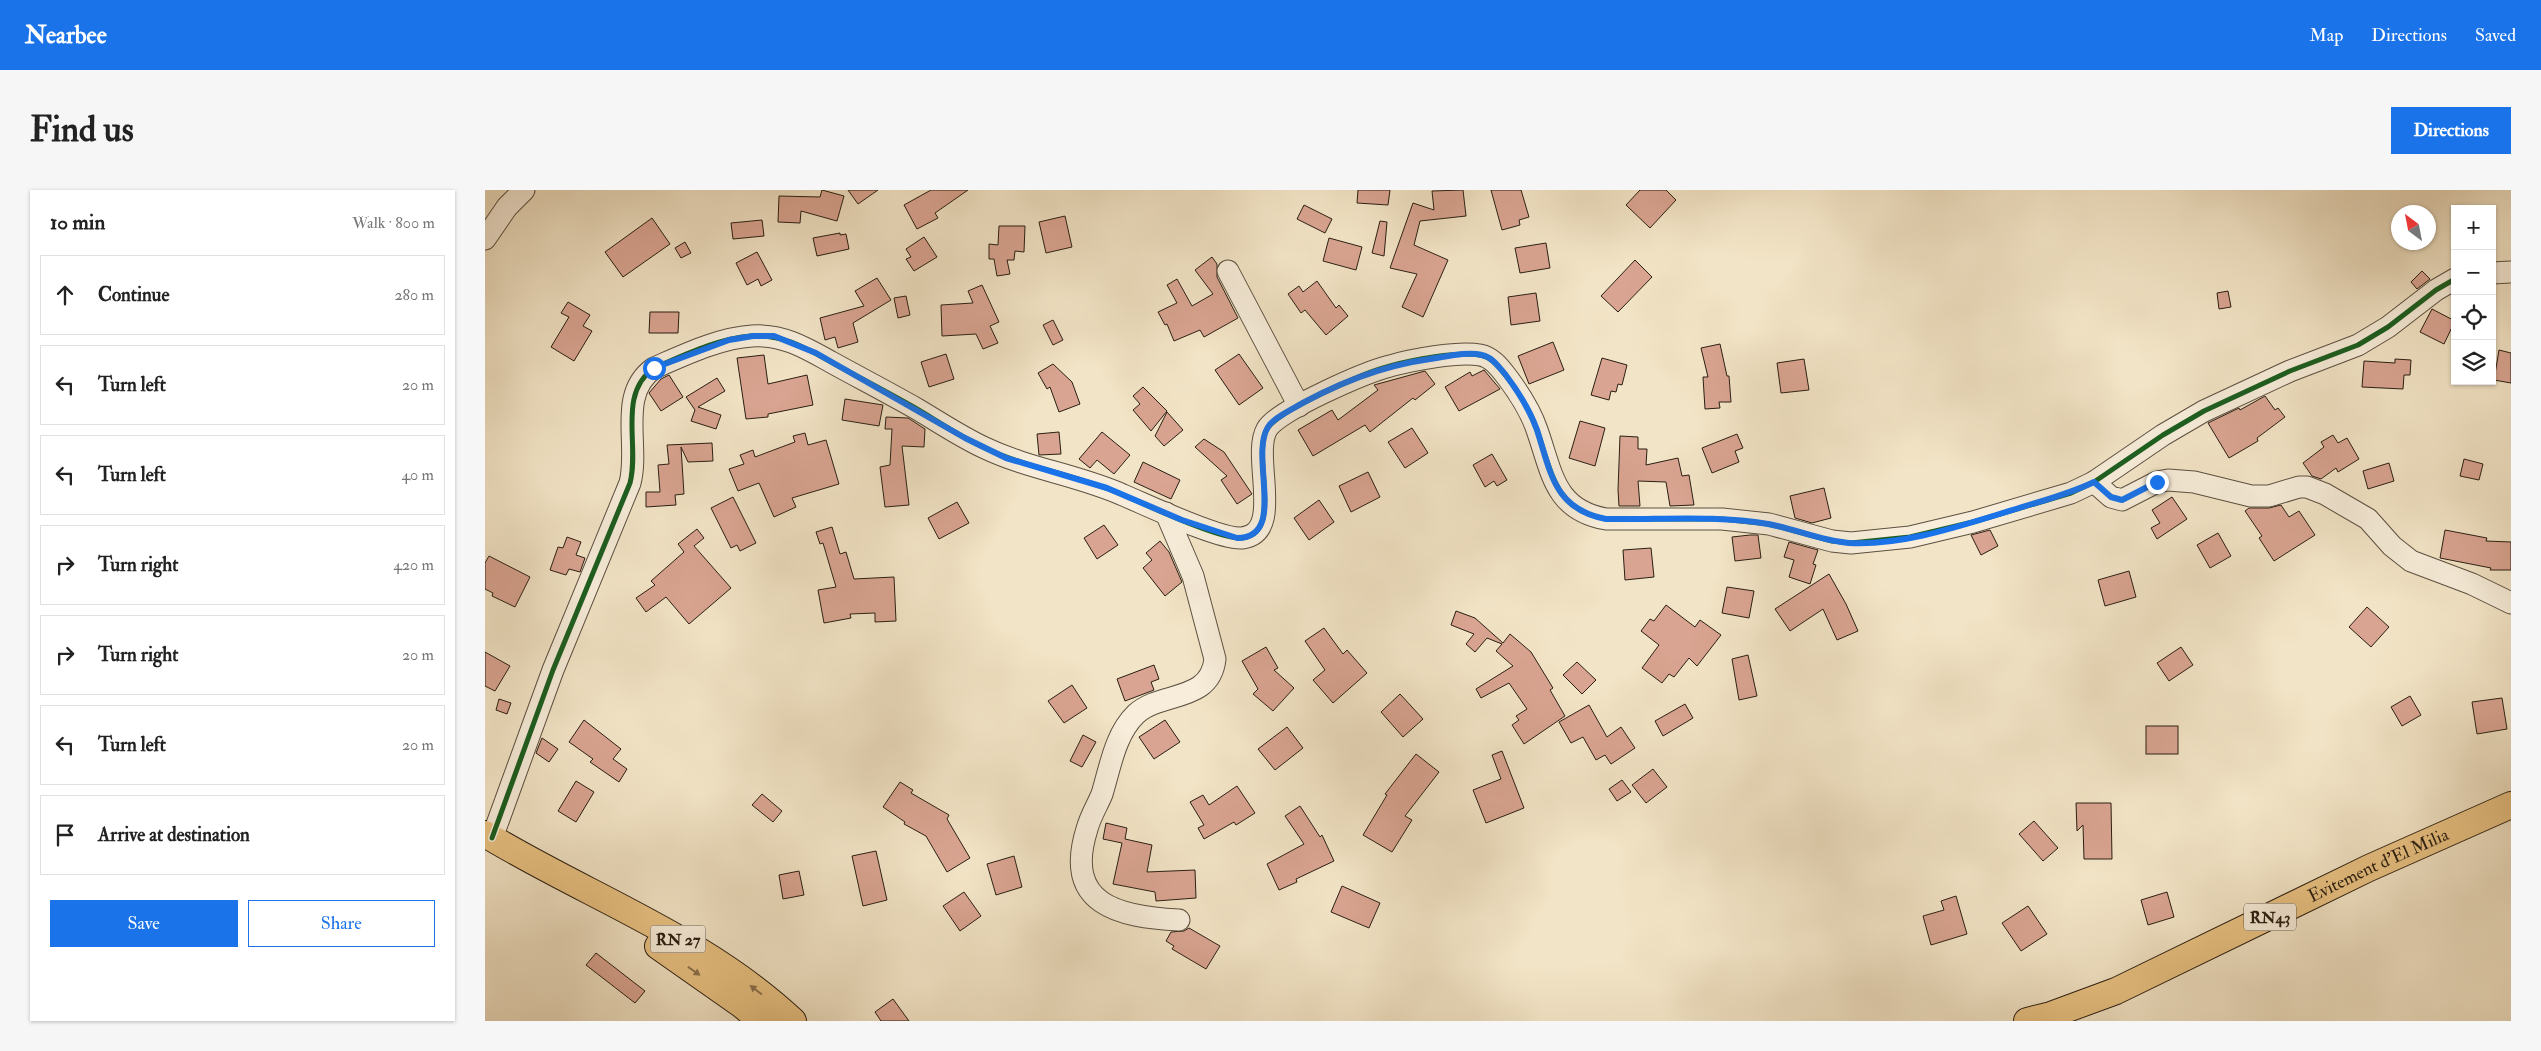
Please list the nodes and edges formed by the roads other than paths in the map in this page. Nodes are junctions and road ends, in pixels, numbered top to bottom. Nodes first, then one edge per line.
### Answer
1 (524, 190) edge
2 (485, 239) edge
3 (1228, 271) dead end
4 (2511, 272) edge
5 (2496, 273) edge
6 (2451, 281) edge
7 (1299, 406) junction
8 (2094, 482) junction
9 (1166, 513) junction
10 (2511, 603) edge
11 (2511, 805) edge
12 (489, 836) edge
13 (553, 873) junction
14 (1179, 920) dead end
15 (761, 1021) edge
16 (793, 1021) edge
17 (2027, 1021) edge

1 - 2 street
3 - 7 street
4 - 5 street
6 - 8 street
7 - 8 street
7 - 9 street
8 - 10 street
9 - 12 street
9 - 14 street
11 - 17 main road, Evitement d'El Milia / RN43
12 - 13 main road, RN 27
13 -> 15 main road, RN 27
16 -> 13 main road, RN 27

